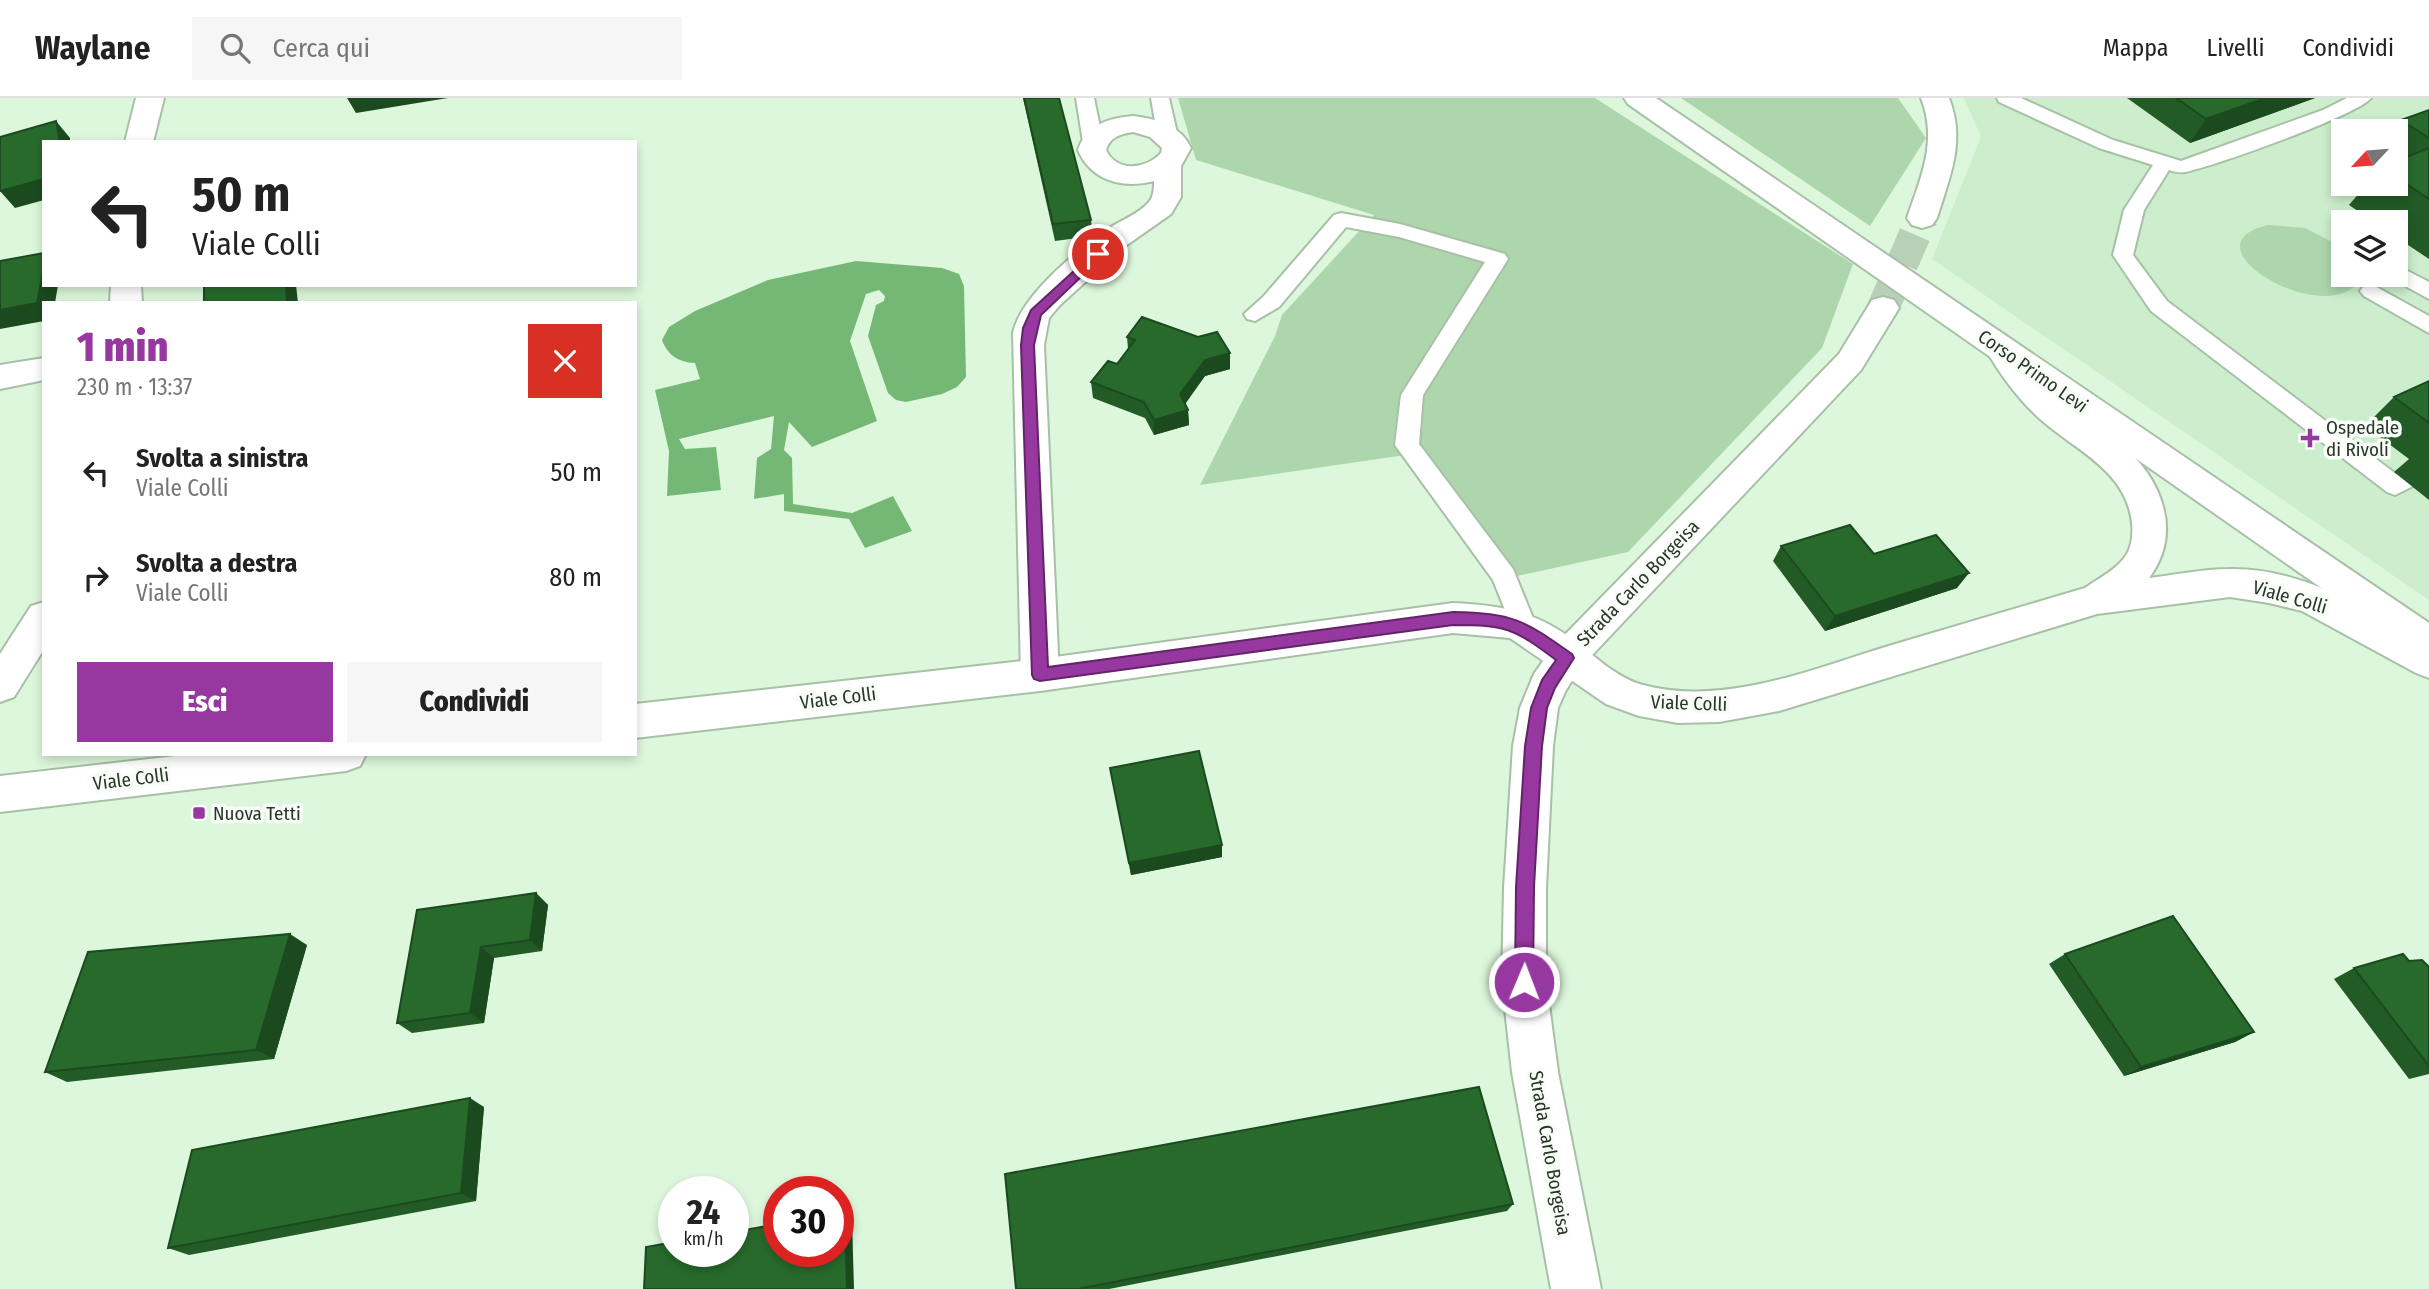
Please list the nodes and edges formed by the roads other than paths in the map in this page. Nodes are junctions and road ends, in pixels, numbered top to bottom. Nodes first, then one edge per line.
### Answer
1 (150, 98) edge
2 (1085, 98) edge
3 (1160, 98) edge
4 (1638, 98) edge
5 (1935, 98) edge
6 (2006, 98) edge
7 (2362, 98) edge
8 (1167, 133) junction
9 (140, 140) edge
10 (1093, 142) junction
11 (2165, 161) junction
12 (1167, 164) junction
13 (1113, 203) junction
14 (1922, 218) tunnel mouth
15 (2408, 279) edge
16 (2371, 291) dead end
17 (2429, 292) edge
18 (1883, 308) tunnel mouth
19 (1255, 314) dead end
20 (2429, 326) edge
21 (2002, 349) junction
22 (42, 369) edge
23 (0, 377) edge
24 (2404, 480) dead end
25 (2097, 598) junction
26 (42, 620) edge
27 (1524, 628) junction
28 (2429, 643) edge
29 (1566, 658) junction
30 (2429, 662) edge
31 (1040, 675) junction
32 (0, 685) edge
33 (637, 721) edge
34 (329, 756) edge
35 (0, 794) edge
36 (1576, 1289) edge

1 - 9 street
2 - 10 lane
3 - 8 lane
4 - 21 street, Corso Primo Levi
5 - 14 street
6 - 11 lane
7 - 11 lane
8 - 10 street
8 - 12 street
10 - 13 street
11 - 24 lane
12 - 13 street
12 - 13 street
13 - 31 street
15 - 17 lane
16 - 20 lane
18 - 29 street, Strada Carlo Borgeisa
19 - 27 lane
21 - 25 street, Viale Colli
21 - 28 street, Corso Primo Levi
22 - 23 street
25 - 29 street, Viale Colli
25 - 30 street, Viale Colli
26 - 32 street
27 - 29 street, Viale Colli
27 - 31 street, Viale Colli
29 - 36 street, Strada Carlo Borgeisa
31 - 33 street, Viale Colli
34 - 35 street, Viale Colli

